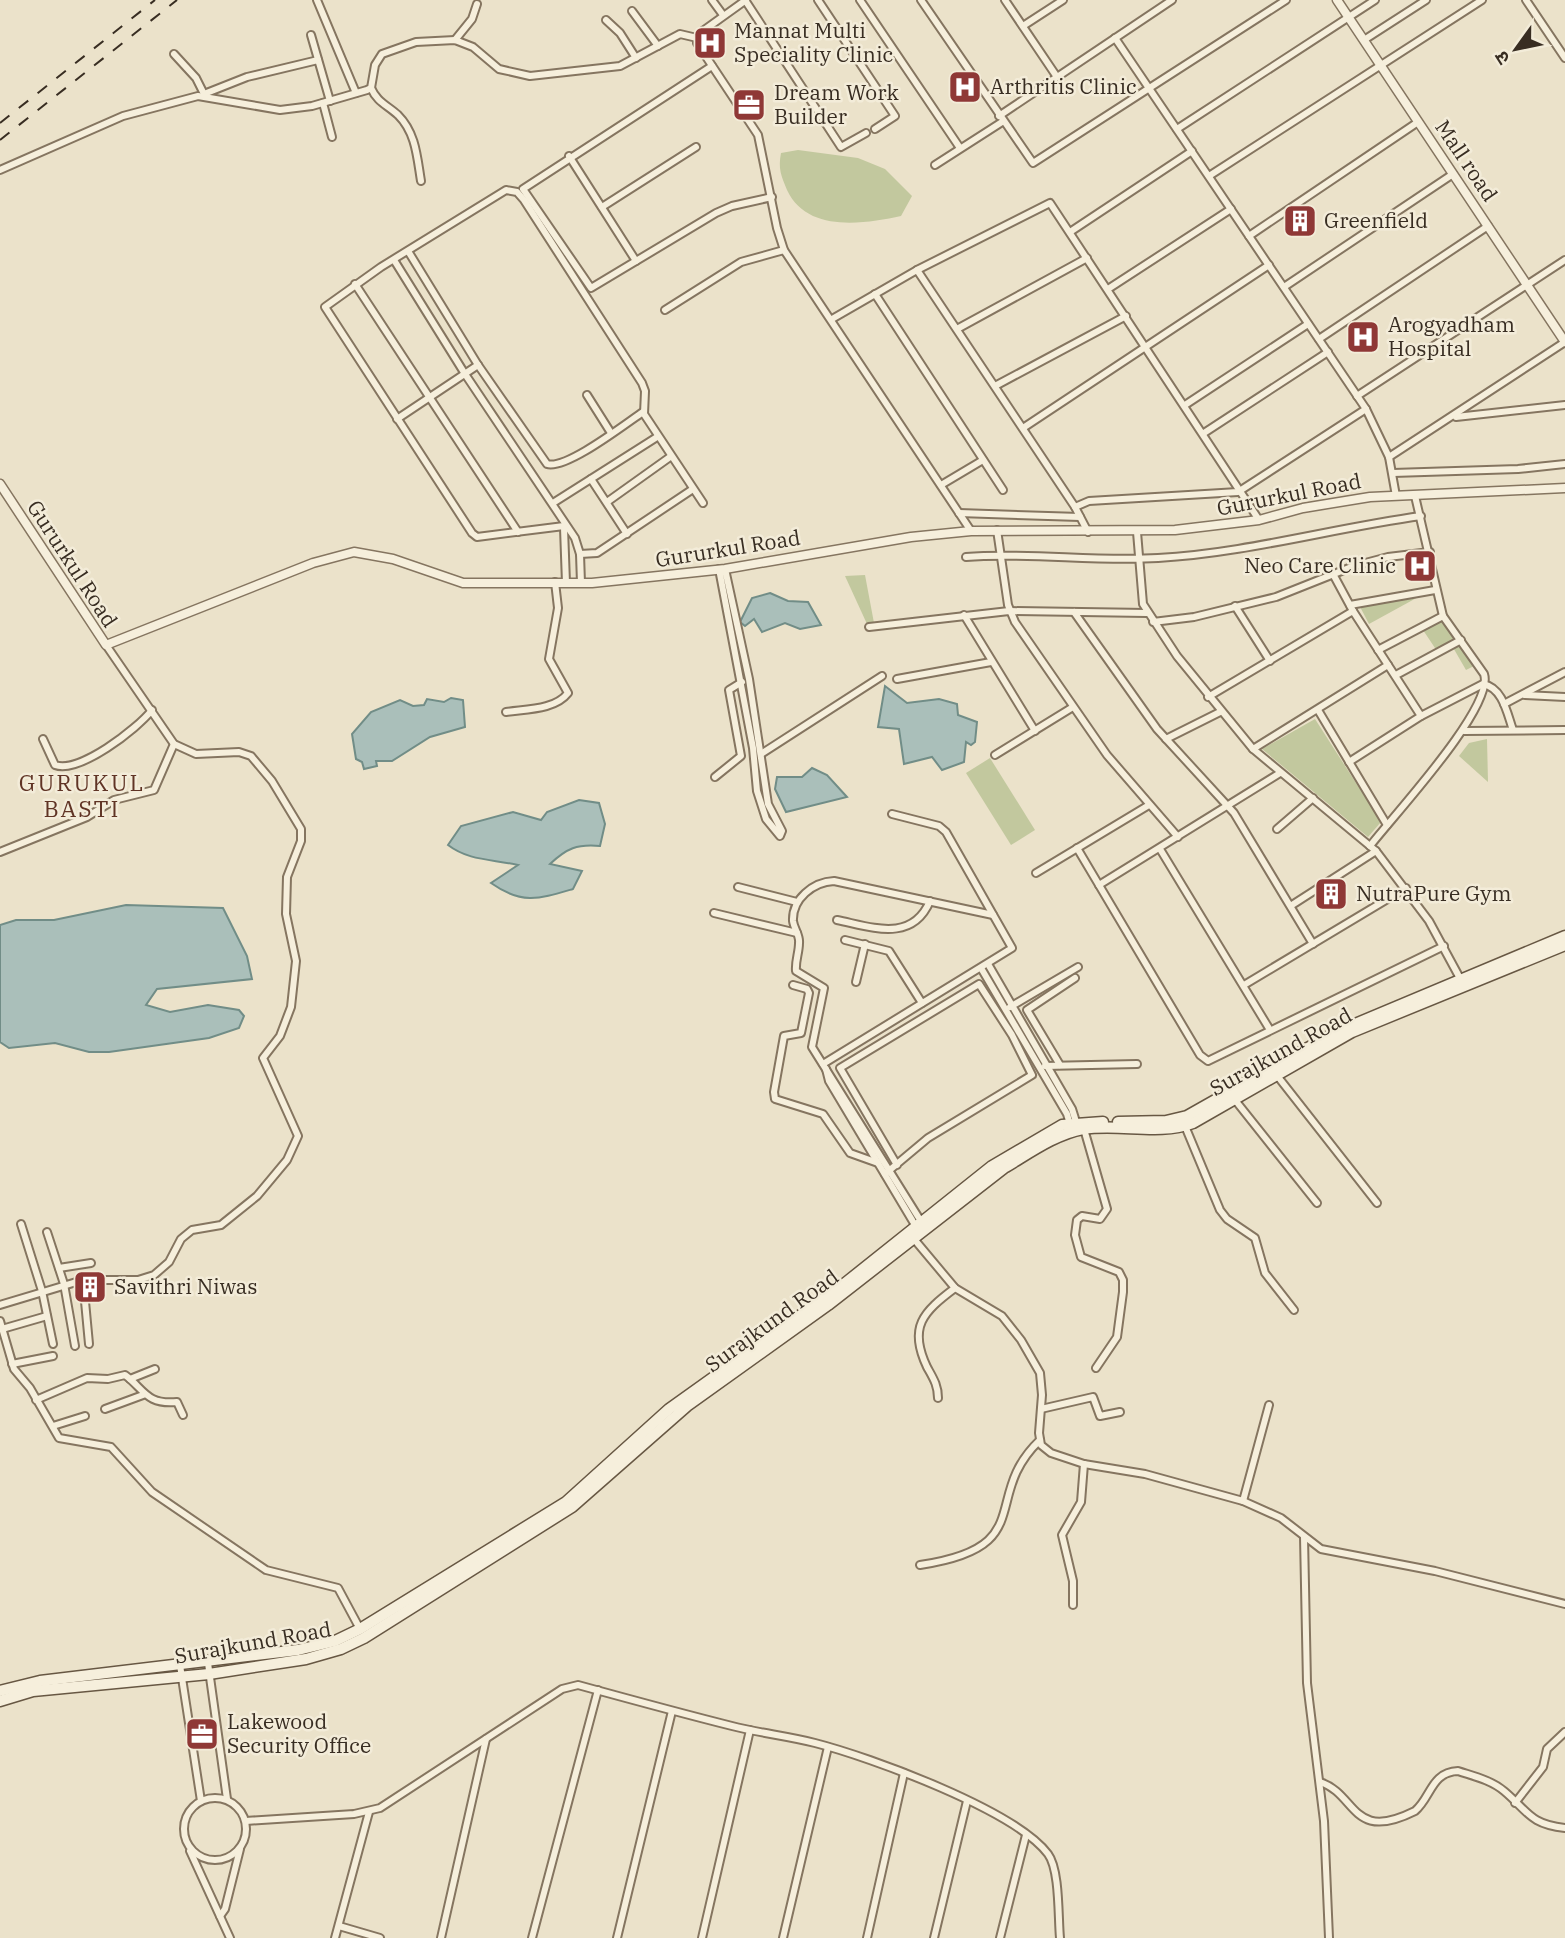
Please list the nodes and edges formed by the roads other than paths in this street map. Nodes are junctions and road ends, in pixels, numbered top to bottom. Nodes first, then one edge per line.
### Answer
1 (712, 0) edge
2 (746, 0) edge
3 (818, 0) edge
4 (860, 0) edge
5 (921, 0) edge
6 (1005, 0) edge
7 (1063, 0) edge
8 (1172, 0) edge
9 (1286, 0) edge
10 (1337, 0) edge
11 (1375, 0) edge
12 (1426, 0) edge
13 (1482, 0) edge
14 (1526, 0) edge
15 (318, 3) edge
16 (477, 4) dead end
17 (632, 11) dead end
18 (723, 16) junction
19 (1349, 17) junction
20 (606, 20) dead end
21 (1023, 26) junction
22 (311, 35) dead end
23 (697, 38) junction
24 (1115, 38) junction
25 (455, 40) junction
26 (1364, 40) junction
27 (658, 46) junction
28 (1562, 48) edge
29 (174, 54) dead end
30 (636, 58) junction
31 (1565, 58) edge
32 (318, 60) junction
33 (1381, 65) junction
34 (712, 66) junction
35 (1057, 77) junction
36 (371, 88) junction
37 (1150, 89) junction
38 (356, 93) junction
39 (204, 95) junction
40 (327, 102) junction
41 (1001, 119) junction
42 (1418, 122) junction
43 (1177, 129) junction
44 (875, 130) dead end
45 (866, 133) dead end
46 (332, 136) dead end
47 (696, 147) dead end
48 (960, 148) junction
49 (1192, 151) junction
50 (569, 156) junction
51 (935, 165) dead end
52 (0, 170) edge
53 (1453, 174) junction
54 (1209, 176) junction
55 (421, 181) dead end
56 (772, 197) junction
57 (601, 207) junction
58 (1231, 209) junction
59 (1488, 226) junction
60 (1070, 232) junction
61 (1249, 236) junction
62 (784, 250) junction
63 (408, 251) junction
64 (1087, 258) junction
65 (394, 260) junction
66 (1565, 260) edge
67 (636, 261) junction
68 (1269, 265) junction
69 (918, 270) junction
70 (355, 284) junction
71 (1526, 284) junction
72 (1284, 287) junction
73 (1108, 289) junction
74 (875, 294) junction
75 (665, 310) dead end
76 (1126, 316) junction
77 (832, 319) junction
78 (1308, 324) junction
79 (957, 329) junction
80 (1319, 339) junction
81 (1565, 342) edge
82 (1146, 346) junction
83 (1328, 352) junction
84 (478, 365) junction
85 (465, 374) junction
86 (995, 386) junction
87 (587, 396) dead end
88 (1357, 396) junction
89 (431, 397) junction
90 (1185, 405) junction
91 (1565, 405) edge
92 (1366, 409) junction
93 (643, 412) junction
94 (1452, 417) junction
95 (397, 419) junction
96 (1023, 428) junction
97 (611, 433) junction
98 (1204, 433) junction
99 (657, 438) junction
100 (670, 457) junction
101 (1389, 457) junction
102 (983, 460) junction
103 (1565, 464) edge
104 (1393, 473) junction
105 (592, 479) junction
106 (0, 484) edge
107 (941, 485) junction
108 (1565, 488) edge
109 (693, 489) junction
110 (1003, 490) dead end
111 (1242, 490) junction
112 (1396, 496) junction
113 (1415, 496) junction
114 (607, 502) junction
115 (553, 503) junction
116 (703, 503) dead end
117 (1075, 507) junction
118 (959, 513) junction
119 (1421, 516) junction
120 (1080, 517) junction
121 (1259, 520) junction
122 (564, 526) junction
123 (998, 530) junction
124 (971, 531) junction
125 (518, 532) junction
126 (1137, 532) junction
127 (1088, 533) junction
128 (627, 534) junction
129 (1430, 552) junction
130 (580, 554) junction
131 (1000, 554) junction
132 (966, 557) dead end
133 (1138, 559) junction
134 (722, 569) junction
135 (1334, 574) junction
136 (555, 582) junction
137 (566, 583) junction
138 (581, 583) junction
139 (1436, 590) junction
140 (1235, 606) junction
141 (1351, 608) junction
142 (1009, 611) junction
143 (1074, 612) junction
144 (1147, 613) junction
145 (964, 615) junction
146 (1443, 616) junction
147 (1153, 622) junction
148 (869, 627) dead end
149 (1461, 640) junction
150 (106, 645) junction
151 (1378, 650) junction
152 (1270, 661) junction
153 (991, 662) junction
154 (1388, 665) junction
155 (1565, 672) edge
156 (1395, 675) junction
157 (882, 676) dead end
158 (749, 679) junction
159 (897, 679) dead end
160 (740, 682) junction
161 (1486, 684) junction
162 (1523, 695) junction
163 (1208, 697) junction
164 (1565, 697) edge
165 (1504, 704) junction
166 (1073, 707) junction
167 (152, 710) junction
168 (1318, 710) junction
169 (506, 712) dead end
170 (1220, 712) junction
171 (1421, 716) junction
172 (1513, 730) junction
173 (1565, 730) edge
174 (1035, 731) junction
175 (1464, 731) junction
176 (43, 739) dead end
177 (1166, 739) junction
178 (174, 744) junction
179 (1253, 749) junction
180 (761, 754) junction
181 (995, 755) dead end
182 (1349, 762) junction
183 (1280, 772) junction
184 (715, 777) dead end
185 (1313, 798) junction
186 (1149, 805) junction
187 (1229, 806) junction
188 (892, 814) dead end
189 (1387, 825) junction
190 (1277, 829) dead end
191 (1178, 837) junction
192 (1076, 848) junction
193 (1160, 849) junction
194 (1373, 849) junction
195 (0, 852) edge
196 (1036, 873) dead end
197 (1099, 885) junction
198 (738, 887) dead end
199 (1406, 888) junction
200 (930, 901) junction
201 (797, 902) junction
202 (1292, 905) junction
203 (714, 913) dead end
204 (993, 915) junction
205 (837, 920) dead end
206 (797, 933) junction
207 (1565, 936) edge
208 (845, 940) dead end
209 (865, 944) junction
210 (1313, 944) junction
211 (1565, 945) edge
212 (1444, 946) junction
213 (985, 966) junction
214 (1078, 967) dead end
215 (1075, 978) dead end
216 (856, 982) dead end
217 (1462, 982) junction
218 (793, 985) dead end
219 (1244, 985) junction
220 (922, 1003) junction
221 (1009, 1008) junction
222 (1029, 1015) junction
223 (1020, 1020) junction
224 (1270, 1030) junction
225 (1020, 1032) junction
226 (1012, 1035) junction
227 (1137, 1064) dead end
228 (1060, 1065) junction
229 (824, 1066) junction
230 (1043, 1066) junction
231 (1274, 1072) junction
232 (1235, 1100) junction
233 (1185, 1126) junction
234 (1076, 1127) junction
235 (878, 1163) junction
236 (897, 1165) junction
237 (888, 1172) junction
238 (1317, 1203) dead end
239 (1377, 1203) dead end
240 (21, 1224) dead end
241 (920, 1230) junction
242 (47, 1232) dead end
243 (91, 1263) dead end
244 (59, 1268) junction
245 (83, 1280) junction
246 (64, 1284) junction
247 (955, 1288) junction
248 (42, 1291) junction
249 (0, 1305) edge
250 (1294, 1310) dead end
251 (47, 1316) junction
252 (0, 1321) edge
253 (2, 1329) junction
254 (89, 1344) dead end
255 (52, 1345) dead end
256 (4, 1346) edge
257 (75, 1346) dead end
258 (53, 1356) dead end
259 (12, 1364) junction
260 (1096, 1368) dead end
261 (155, 1369) dead end
262 (130, 1380) junction
263 (143, 1395) junction
264 (938, 1398) dead end
265 (37, 1400) junction
266 (1269, 1405) dead end
267 (104, 1409) dead end
268 (1041, 1409) junction
269 (1120, 1412) dead end
270 (183, 1415) dead end
271 (85, 1416) dead end
272 (54, 1426) junction
273 (1040, 1440) junction
274 (1084, 1464) junction
275 (1243, 1502) junction
276 (1304, 1537) junction
277 (920, 1564) dead end
278 (1565, 1604) edge
279 (1073, 1605) dead end
280 (360, 1629) junction
281 (209, 1668) junction
282 (181, 1670) junction
283 (598, 1690) junction
284 (0, 1691) edge
285 (0, 1701) edge
286 (672, 1710) junction
287 (750, 1730) junction
288 (1565, 1732) edge
289 (486, 1739) junction
290 (828, 1747) junction
291 (904, 1773) junction
292 (1320, 1782) junction
293 (227, 1800) junction
294 (201, 1801) junction
295 (967, 1801) junction
296 (1515, 1803) junction
297 (369, 1812) junction
298 (246, 1821) junction
299 (1565, 1828) edge
300 (1026, 1835) junction
301 (186, 1841) junction
302 (240, 1849) junction
303 (220, 1916) junction
304 (339, 1926) junction
305 (230, 1938) edge
306 (335, 1938) edge
307 (379, 1938) edge
308 (440, 1938) edge
309 (532, 1938) edge
310 (617, 1938) edge
311 (702, 1938) edge
312 (783, 1938) edge
313 (867, 1938) edge
314 (934, 1938) edge
315 (1000, 1938) edge
316 (1060, 1938) edge
317 (1329, 1938) edge

1 - 18 street
2 - 18 street
2 - 45 street
3 - 44 street
4 - 48 street
5 - 41 street
6 - 21 street
7 - 21 street
8 - 24 street
9 - 37 street
10 - 19 street, Mall road
11 - 19 street
12 - 26 street
13 - 33 street
14 - 28 street
15 - 38 street
16 - 25 street
17 - 27 street
18 - 23 street
19 - 26 street, Mall road
19 - 43 street
20 - 30 street
21 - 35 street
22 - 32 street
23 - 27 street
23 - 34 street
24 - 35 street
24 - 37 street
25 - 30 street
25 - 36 street
26 - 33 street, Mall road
27 - 30 street
28 - 31 street
29 - 39 street
32 - 39 street
32 - 40 street
33 - 42 street, Mall road
33 - 54 street
34 - 50 street
34 - 56 street
35 - 41 street
36 - 38 street
36 - 55 street
37 - 41 street
37 - 43 street
38 - 40 street
39 - 40 street
39 - 52 street
40 - 46 street
41 - 48 street
42 - 53 street, Mall road
42 - 61 street
43 - 49 street
47 - 57 street
48 - 51 street
49 - 54 street
49 - 60 street
50 - 57 street
50 - 67 street
53 - 59 street, Mall road
53 - 72 street
54 - 58 street
56 - 62 street
56 - 67 street
57 - 67 street
58 - 61 street
58 - 73 street
59 - 71 street, Mall road
59 - 80 street
60 - 64 street
60 - 69 street
61 - 68 street
62 - 75 street
62 - 77 street
63 - 65 street
63 - 84 street
63 - 93 street
64 - 73 street
64 - 79 street
65 - 70 street
65 - 85 street
66 - 71 street
68 - 72 street
68 - 82 street
69 - 74 street
69 - 79 street
70 - 89 street
70 - 95 street
71 - 81 street, Mall road
71 - 88 street
72 - 78 street
73 - 76 street
74 - 77 street
74 - 102 street
76 - 82 street
76 - 86 street
77 - 107 street
78 - 80 street
78 - 90 street
79 - 86 street
80 - 83 street
81 - 94 street
82 - 90 street
82 - 96 street
83 - 88 street
83 - 98 street
84 - 85 street
84 - 97 street
85 - 89 street
85 - 115 street
86 - 96 street
87 - 97 street
88 - 92 street
89 - 95 street
89 - 125 street
90 - 98 street
91 - 94 street
92 - 101 street
92 - 111 street
93 - 97 street
93 - 99 street
94 - 101 street
95 - 125 street
96 - 117 street
98 - 111 street
99 - 100 street
99 - 105 street
100 - 109 street
100 - 114 street
101 - 104 street
102 - 107 street
102 - 110 street
103 - 104 street
104 - 112 street
105 - 114 street
105 - 115 street
106 - 150 street, Gururkul Road
107 - 118 street
108 - 113 street, Gururkul Road
109 - 116 street
109 - 128 street
111 - 117 street
111 - 121 street
112 - 113 street, Gururkul Road
112 - 121 street, Gururkul Road
113 - 119 street
114 - 128 street
115 - 122 street
117 - 120 street
118 - 120 street
118 - 124 street
119 - 129 street
119 - 133 street
120 - 127 street
121 - 126 street, Gururkul Road
122 - 125 street
122 - 130 street
122 - 137 street
123 - 124 street, Gururkul Road
123 - 127 street, Gururkul Road
123 - 131 street
124 - 134 street, Gururkul Road
126 - 127 street, Gururkul Road
126 - 133 street
128 - 130 street
129 - 135 street
129 - 139 street
130 - 138 street
131 - 132 street
131 - 133 street
131 - 142 street
133 - 144 street
134 - 138 street, Gururkul Road
134 - 158 street
134 - 160 street
135 - 140 street
135 - 141 street
136 - 137 street, Gururkul Road
136 - 150 street, Gururkul Road
136 - 169 street
137 - 138 street, Gururkul Road
139 - 141 street
139 - 146 street
140 - 147 street
140 - 152 street
141 - 151 street
141 - 152 street
142 - 143 street
142 - 145 street
142 - 166 street
143 - 144 street
143 - 177 street
144 - 147 street
145 - 148 street
145 - 153 street
146 - 149 street
146 - 151 street
147 - 163 street
149 - 156 street
149 - 161 street
150 - 167 street
151 - 154 street
152 - 163 street
153 - 159 street
153 - 174 street
154 - 156 street
154 - 168 street
155 - 162 street
156 - 171 street
157 - 180 street
158 - 160 street
158 - 180 street
160 - 180 street
160 - 184 street
161 - 165 street
161 - 171 street
161 - 175 street
162 - 164 street
162 - 165 street
163 - 170 street
165 - 172 street
166 - 174 street
166 - 186 street
167 - 176 street
167 - 178 street
168 - 179 street
168 - 182 street
170 - 177 street
170 - 179 street
171 - 182 street
172 - 173 street
172 - 175 street
174 - 181 street
175 - 189 street
177 - 187 street
178 - 195 street
178 - 245 street
179 - 183 street
182 - 189 street
183 - 185 street
183 - 187 street
185 - 190 street
185 - 194 street
186 - 191 street
186 - 192 street
187 - 191 street
187 - 202 street
188 - 204 street
189 - 194 street
191 - 193 street
192 - 196 street
192 - 197 street
193 - 197 street
193 - 219 street
194 - 199 street
194 - 202 street
197 - 224 street
198 - 201 street
199 - 210 street
199 - 212 street
200 - 201 street
200 - 204 street
200 - 205 street
201 - 206 street
202 - 210 street
203 - 206 street
204 - 213 street
206 - 229 street
207 - 217 main road, Surajkund Road
208 - 209 street
209 - 216 street
209 - 220 street
210 - 219 street
211 - 217 main road, Surajkund Road
212 - 217 street
212 - 224 street
213 - 220 street
213 - 221 street
214 - 221 street
215 - 222 street
217 - 231 main road, Surajkund Road
218 - 235 street
219 - 224 street
220 - 229 street
221 - 223 street
221 - 225 street
222 - 223 street
222 - 228 street
223 - 230 street
225 - 226 street
225 - 230 street
226 - 236 street
226 - 236 street
227 - 228 street
228 - 230 street
229 - 235 street
229 - 237 street
230 - 234 street
231 - 232 main road, Surajkund Road
231 - 234 main road, Surajkund Road
231 - 239 street
232 - 233 main road, Surajkund Road
232 - 238 street
233 - 234 main road, Surajkund Road
233 - 250 street
234 - 241 main road, Surajkund Road
234 - 260 street
235 - 237 street
236 - 237 street
237 - 241 street
240 - 248 street
241 - 247 street
241 - 280 main road, Surajkund Road
241 - 281 main road, Surajkund Road
242 - 244 street
243 - 244 street
244 - 246 street
245 - 246 street
245 - 254 street
246 - 248 street
246 - 257 street
247 - 264 street
247 - 268 street
248 - 249 street
248 - 251 street
251 - 253 street
251 - 255 street
252 - 253 street
253 - 256 street
256 - 259 street
258 - 259 street
259 - 265 street
261 - 262 street
262 - 263 street
262 - 265 street
263 - 267 street
263 - 270 street
265 - 272 street
266 - 275 street
268 - 269 street
268 - 273 street
271 - 272 street
272 - 280 street
273 - 274 street
273 - 277 street
274 - 275 street
274 - 279 street
275 - 276 street
276 - 278 street
276 - 292 street
280 - 281 main road, Surajkund Road
281 - 282 main road, Surajkund Road
281 - 293 street
282 - 284 main road, Surajkund Road
282 - 285 main road, Surajkund Road
282 - 294 street
283 - 286 street
283 - 289 street
283 - 309 street
286 - 287 street
286 - 310 street
287 - 290 street
287 - 311 street
288 - 296 street
289 - 297 street
289 - 308 street
290 - 291 street
290 - 312 street
291 - 295 street
291 - 313 street
292 - 296 street
292 - 317 street
293 - 294 street
293 - 298 street
294 - 301 street
295 - 300 street
295 - 314 street
296 - 299 street
297 - 298 street
297 - 304 street
298 - 302 street
300 - 315 street
300 - 316 street
301 - 302 street
301 - 303 street
302 - 303 street
303 - 305 street
304 - 306 street
304 - 307 street

